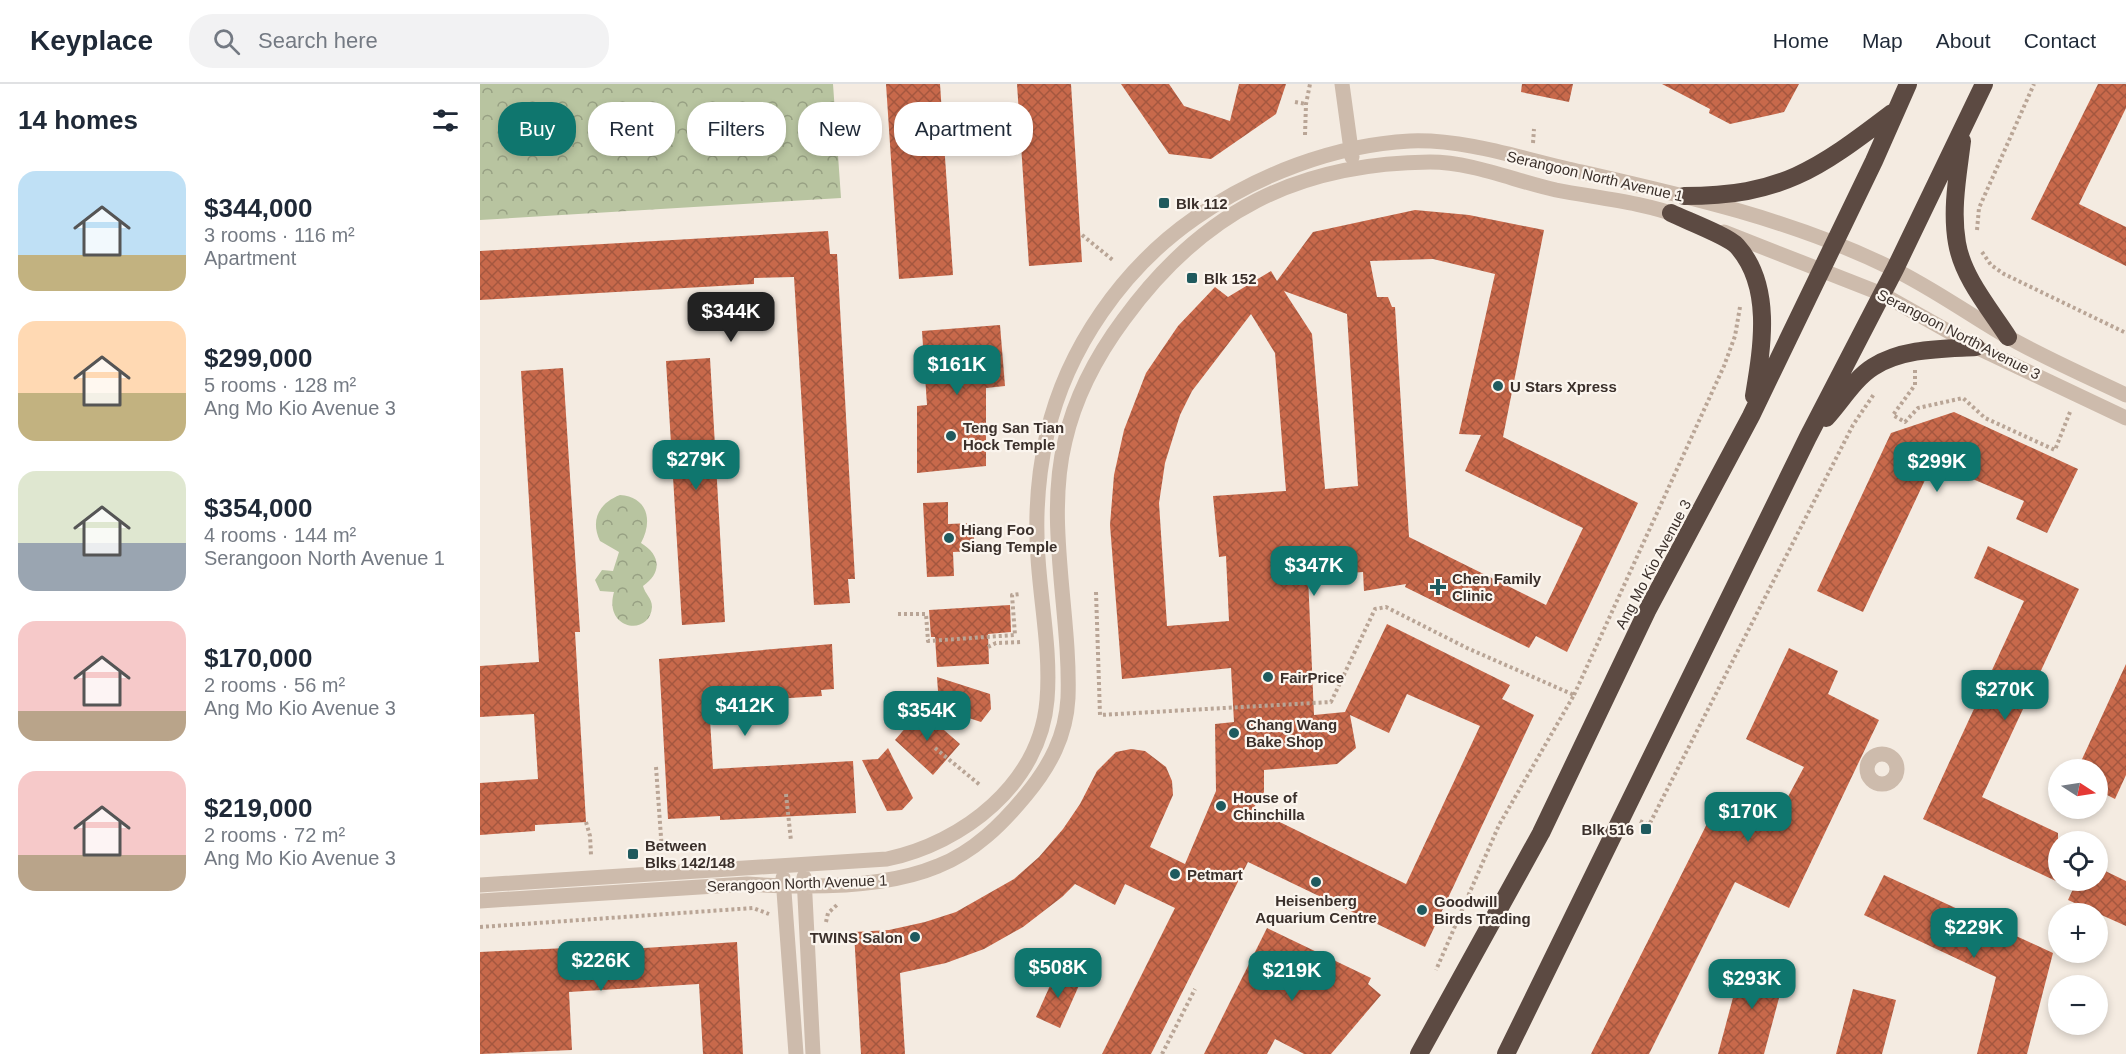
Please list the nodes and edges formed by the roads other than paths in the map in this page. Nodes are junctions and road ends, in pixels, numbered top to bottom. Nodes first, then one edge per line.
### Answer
1 (1342, 84) edge
2 (1908, 84) edge
3 (1984, 84) edge
4 (1894, 112) junction
5 (1963, 127) junction
6 (1350, 149) junction
7 (1353, 169) junction
8 (1684, 196) junction
9 (1671, 213) junction
10 (1834, 243) junction
11 (1822, 269) junction
12 (1895, 270) junction
13 (1882, 294) junction
14 (2008, 337) junction
15 (1976, 347) junction
16 (2126, 396) edge
17 (1751, 416) junction
18 (2126, 418) edge
19 (1047, 436) junction
20 (1808, 437) junction
21 (1065, 441) junction
22 (1037, 531) junction
23 (1059, 531) junction
24 (803, 864) junction
25 (783, 866) junction
26 (480, 885) edge
27 (804, 885) junction
28 (784, 886) junction
29 (480, 901) edge
30 (1420, 1051) edge
31 (795, 1054) edge
32 (813, 1054) edge
33 (1506, 1054) edge

1 - 6 street
2 - 4 highway, Ang Mo Kio Avenue 3
3 - 5 highway
4 - 8 highway
4 - 10 highway, Ang Mo Kio Avenue 3
5 - 12 highway
5 - 14 highway
6 - 7 street
6 - 8 street, Serangoon North Avenue 1
6 - 19 street, Serangoon North Avenue 1
7 - 9 street, Serangoon North Avenue 1
7 - 21 street, Serangoon North Avenue 1
8 - 10 street, Serangoon North Avenue 1
9 - 11 street, Serangoon North Avenue 1
9 - 17 highway
10 - 11 highway, Ang Mo Kio Avenue 3
10 - 12 street, Serangoon North Avenue 3
11 - 13 street, Serangoon North Avenue 3
11 - 17 highway, Ang Mo Kio Avenue 3
12 - 13 highway
12 - 14 street, Serangoon North Avenue 3
13 - 15 street, Serangoon North Avenue 3
13 - 20 highway
14 - 16 street, Serangoon North Avenue 3
15 - 18 street, Serangoon North Avenue 3
15 - 20 highway
17 - 30 highway, Ang Mo Kio Avenue 3
19 - 21 street
19 - 22 street, Serangoon North Avenue 1
20 - 33 highway
21 - 23 street, Serangoon North Avenue 1
22 - 23 street
22 - 24 street, Serangoon North Avenue 1
23 - 27 street, Serangoon North Avenue 1
24 - 25 street, Serangoon North Avenue 1
24 - 27 street
25 - 26 street, Serangoon North Avenue 1
25 - 28 street
27 - 28 street, Serangoon North Avenue 1
27 - 32 street
28 - 29 street, Serangoon North Avenue 1
28 - 31 street

